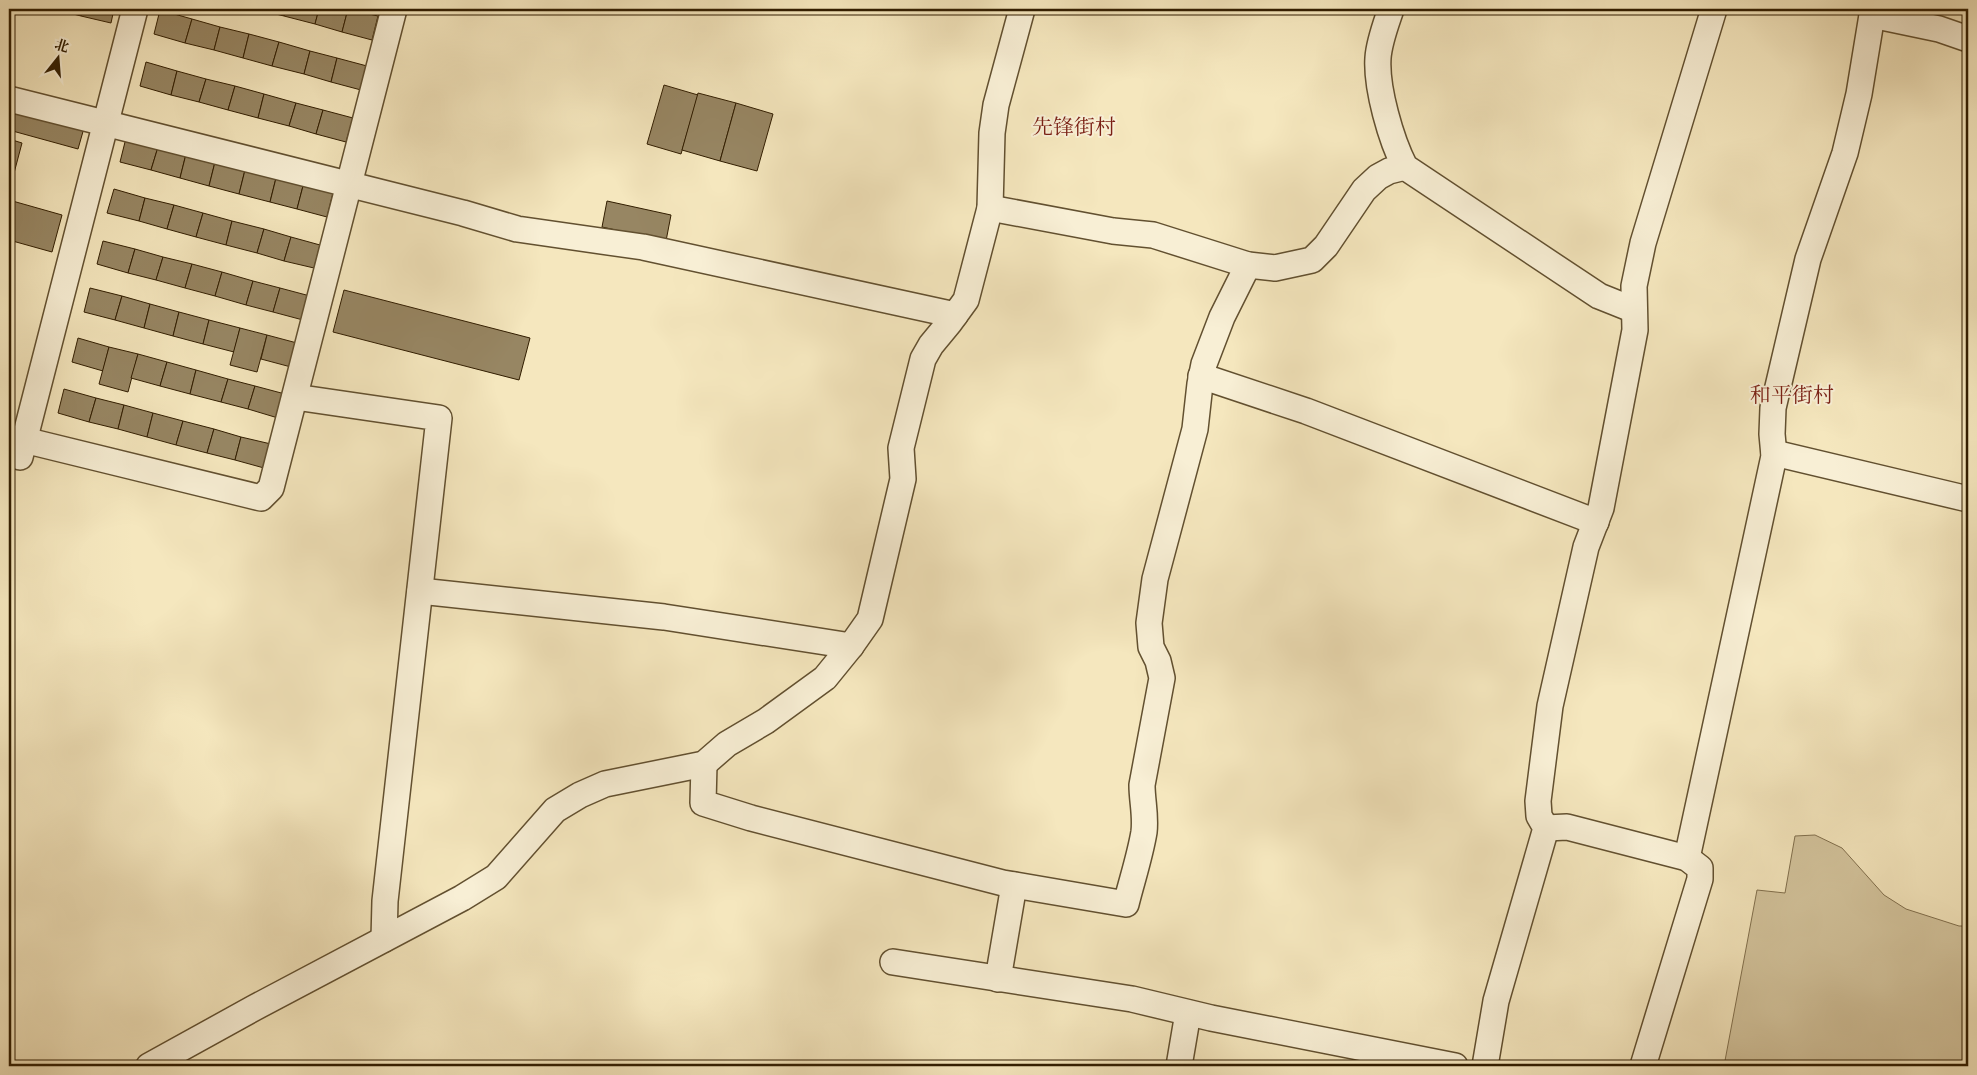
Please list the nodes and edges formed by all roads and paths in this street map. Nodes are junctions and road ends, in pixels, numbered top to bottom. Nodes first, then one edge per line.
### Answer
1 (135, 9) edge
2 (394, 9) edge
3 (1022, 9) edge
4 (1391, 9) edge
5 (1714, 9) edge
6 (1872, 12) edge
7 (1968, 39) edge
8 (9, 99) edge
9 (106, 123) junction
10 (1405, 167) junction
11 (349, 184) junction
12 (990, 208) junction
13 (1248, 265) junction
14 (1634, 310) junction
15 (955, 316) junction
16 (1201, 376) junction
17 (294, 397) junction
18 (1774, 453) junction
19 (1968, 500) edge
20 (1596, 522) junction
21 (420, 591) junction
22 (851, 646) junction
23 (704, 764) junction
24 (1546, 828) junction
25 (1687, 858) junction
26 (1014, 885) junction
27 (384, 939) junction
28 (893, 962) dead end
29 (998, 979) junction
30 (1188, 1013) junction
31 (149, 1066) edge
32 (1179, 1066) edge
33 (1455, 1066) edge
34 (1485, 1066) edge
35 (1643, 1066) edge

1 - 9 street
2 - 11 street
3 - 12 street
4 - 10 street
5 - 14 street
6 - 7 street
6 - 18 street
8 - 9 street
9 - 11 street
9 - 17 street
10 - 13 street
10 - 14 street
11 - 15 street
11 - 17 street
12 - 13 street
12 - 15 street
13 - 16 street
14 - 20 street
15 - 22 street
16 - 20 street
16 - 26 street
17 - 21 street
18 - 19 street
18 - 25 street
20 - 24 street
21 - 22 street
21 - 27 street
22 - 23 street
23 - 26 street
23 - 27 street
24 - 25 street
24 - 34 street
25 - 35 street
26 - 29 street
27 - 31 street
28 - 29 street
29 - 30 street
30 - 32 street
30 - 33 street

